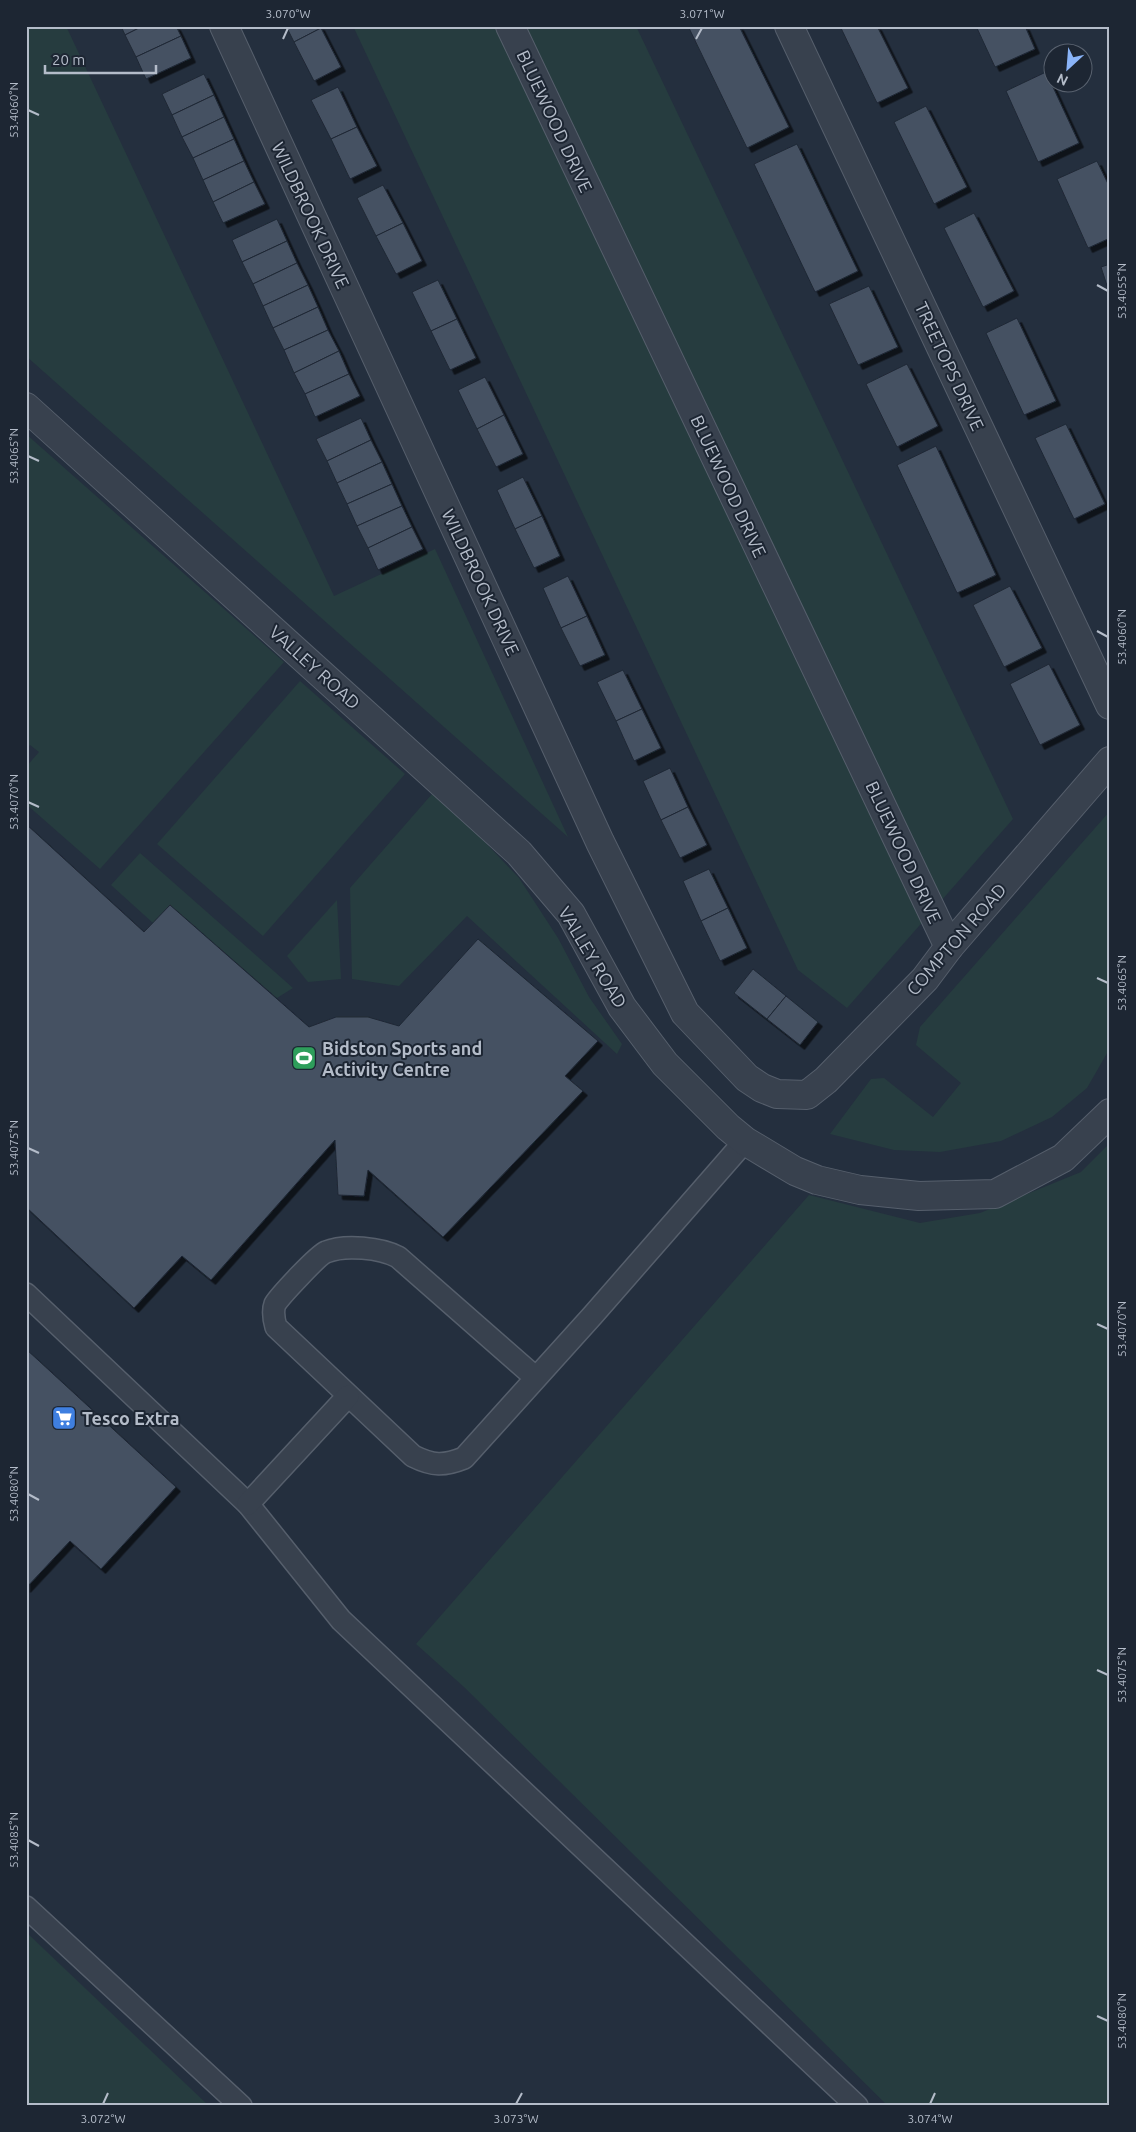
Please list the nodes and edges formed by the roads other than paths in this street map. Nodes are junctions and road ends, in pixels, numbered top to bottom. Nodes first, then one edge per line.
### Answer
1 (224, 26) edge
2 (510, 26) edge
3 (789, 26) edge
4 (26, 407) edge
5 (1110, 705) edge
6 (1110, 761) edge
7 (948, 946) junction
8 (789, 1095) joint
9 (1110, 1113) edge
10 (745, 1141) junction
11 (26, 1294) edge
12 (536, 1378) junction
13 (348, 1396) junction
14 (248, 1504) junction
15 (26, 1907) edge
16 (241, 2106) edge
17 (857, 2106) edge

1 - 8 street, WILDBROOK DRIVE
2 - 7 street, BLUEWOOD DRIVE
3 - 5 street, TREETOPS DRIVE
4 - 10 street, VALLEY ROAD
6 - 7 street, COMPTON ROAD
7 - 8 street, COMPTON ROAD
9 - 10 street, VALLEY ROAD
10 - 12 lane
11 - 14 lane
12 - 13 lane
12 - 13 lane
13 - 14 lane
14 - 17 lane
15 - 16 lane

